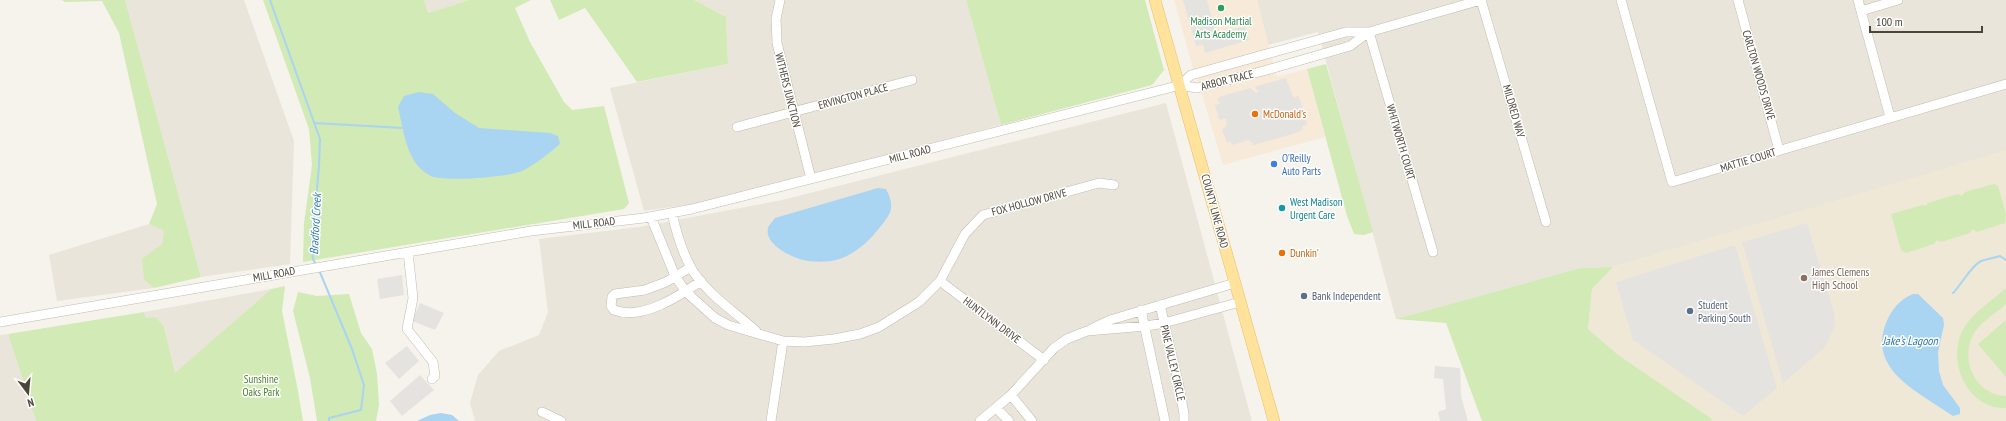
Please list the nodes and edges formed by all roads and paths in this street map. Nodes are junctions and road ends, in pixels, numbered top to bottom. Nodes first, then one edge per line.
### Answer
1 (780, 0) edge
2 (1155, 0) edge
3 (1481, 0) edge
4 (1621, 0) edge
5 (1738, 0) edge
6 (1858, 0) edge
7 (1898, 0) edge
8 (1861, 11) junction
9 (1368, 32) junction
10 (912, 80) dead end
11 (2006, 84) edge
12 (1180, 85) junction
13 (794, 112) junction
14 (1890, 117) junction
15 (737, 127) dead end
16 (1780, 150) junction
17 (811, 179) junction
18 (1114, 185) dead end
19 (672, 213) junction
20 (651, 217) junction
21 (1546, 222) dead end
22 (408, 252) junction
23 (1433, 252) dead end
24 (690, 267) junction
25 (675, 276) junction
26 (701, 281) junction
27 (940, 281) junction
28 (1234, 283) junction
29 (686, 292) junction
30 (1240, 302) junction
31 (1160, 305) junction
32 (1142, 310) junction
33 (0, 322) edge
34 (1164, 323) junction
35 (1146, 326) junction
36 (1087, 331) junction
37 (759, 333) junction
38 (783, 341) junction
39 (1044, 360) junction
40 (432, 379) dead end
41 (1011, 395) junction
42 (996, 408) junction
43 (542, 412) dead end
44 (561, 421) edge
45 (771, 421) edge
46 (980, 421) edge
47 (1009, 421) edge
48 (1032, 421) edge
49 (1165, 421) edge
50 (1184, 421) edge
51 (1274, 421) edge

1 - 13 street, WITHERS JUNCTION
2 - 12 main road, COUNTY LINE ROAD
3 - 9 street, ARBOR TRACE
3 - 21 street, MILDRED WAY
4 - 16 street, MATTIE COURT
5 - 16 street, CARLTON WOODS DRIVE
6 - 8 street
7 - 8 street
8 - 14 street
9 - 12 street, ARBOR TRACE
9 - 12 street, ARBOR TRACE
9 - 23 street, WHITWORTH COURT
10 - 13 street, ERVINGTON PLACE
11 - 14 street, MATTIE COURT
12 - 17 street, MILL ROAD
12 - 28 main road, COUNTY LINE ROAD
13 - 15 street, ERVINGTON PLACE
13 - 17 street, WITHERS JUNCTION
14 - 16 street, MATTIE COURT
17 - 19 street, MILL ROAD
18 - 27 street, FOX HOLLOW DRIVE
19 - 20 street, MILL ROAD
19 - 24 street, FOX HOLLOW DRIVE
20 - 22 street, MILL ROAD
20 - 25 street, FOX HOLLOW DRIVE
22 - 33 street, MILL ROAD
22 - 40 street
24 - 25 street
24 - 26 street, FOX HOLLOW DRIVE
25 - 29 street, FOX HOLLOW DRIVE
25 - 29 street
26 - 29 street
26 - 37 street, FOX HOLLOW DRIVE
27 - 38 street, FOX HOLLOW DRIVE
27 - 39 street, HUNTLYNN DRIVE
28 - 30 main road, COUNTY LINE ROAD
28 - 31 street
29 - 37 street, FOX HOLLOW DRIVE
30 - 34 street
30 - 51 main road, COUNTY LINE ROAD
31 - 32 street
31 - 34 street, PINE VALLEY CIRCLE
32 - 35 street, PINE VALLEY CIRCLE
32 - 36 street
34 - 35 street
34 - 50 street, PINE VALLEY CIRCLE
35 - 36 street
35 - 49 street, PINE VALLEY CIRCLE
36 - 39 street
37 - 38 street, FOX HOLLOW DRIVE
38 - 45 street
39 - 41 street
41 - 42 street
41 - 48 street
42 - 46 street
42 - 47 street
43 - 44 street

